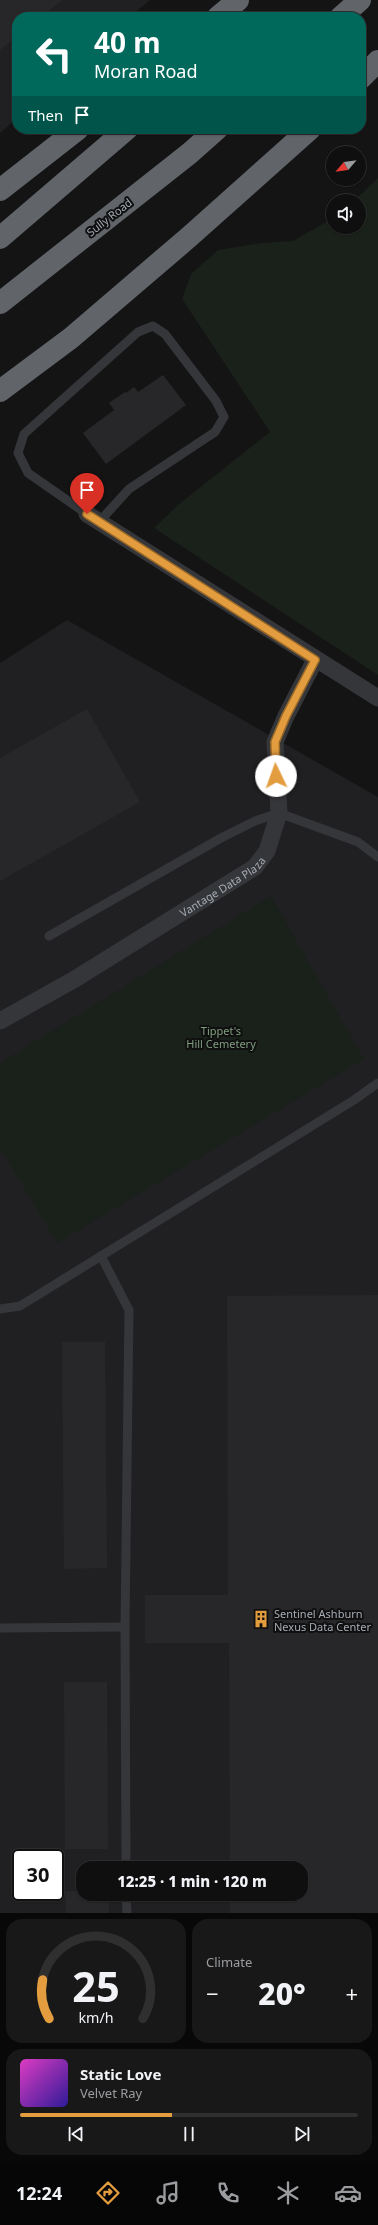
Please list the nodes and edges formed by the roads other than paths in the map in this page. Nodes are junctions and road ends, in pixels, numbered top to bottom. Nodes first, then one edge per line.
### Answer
1 (238, 0) edge
2 (246, 0) edge
3 (360, 0) edge
4 (224, 12) edge
5 (238, 12) edge
6 (347, 12) edge
7 (378, 61) edge
8 (366, 73) edge
9 (72, 134) edge
10 (121, 134) edge
11 (211, 134) edge
12 (304, 134) edge
13 (0, 190) edge
14 (0, 238) edge
15 (0, 303) edge
16 (0, 391) edge
17 (93, 518) junction
18 (315, 660) junction
19 (378, 698) edge
20 (280, 813) junction
21 (378, 857) edge
22 (49, 936) dead end
23 (0, 1021) edge
24 (378, 1083) edge
25 (101, 1256) junction
26 (0, 1309) edge
27 (125, 1627) junction
28 (0, 1628) edge
29 (126, 1861) edge
30 (126, 1901) edge
31 (126, 1913) edge

1 - 4 highway
2 - 5 highway
3 - 6 highway
7 - 8 highway
9 - 13 highway
10 - 14 highway
11 - 15 highway, Sully Road
12 - 16 highway
17 - 17 lane
17 - 18 street
18 - 19 street
18 - 20 street, Vantage Data Plaza
20 - 21 lane
20 - 22 lane
20 - 23 street, Vantage Data Plaza
24 - 25 lane
25 - 26 lane
25 - 27 lane
27 - 28 lane
27 - 29 lane
30 - 31 lane

